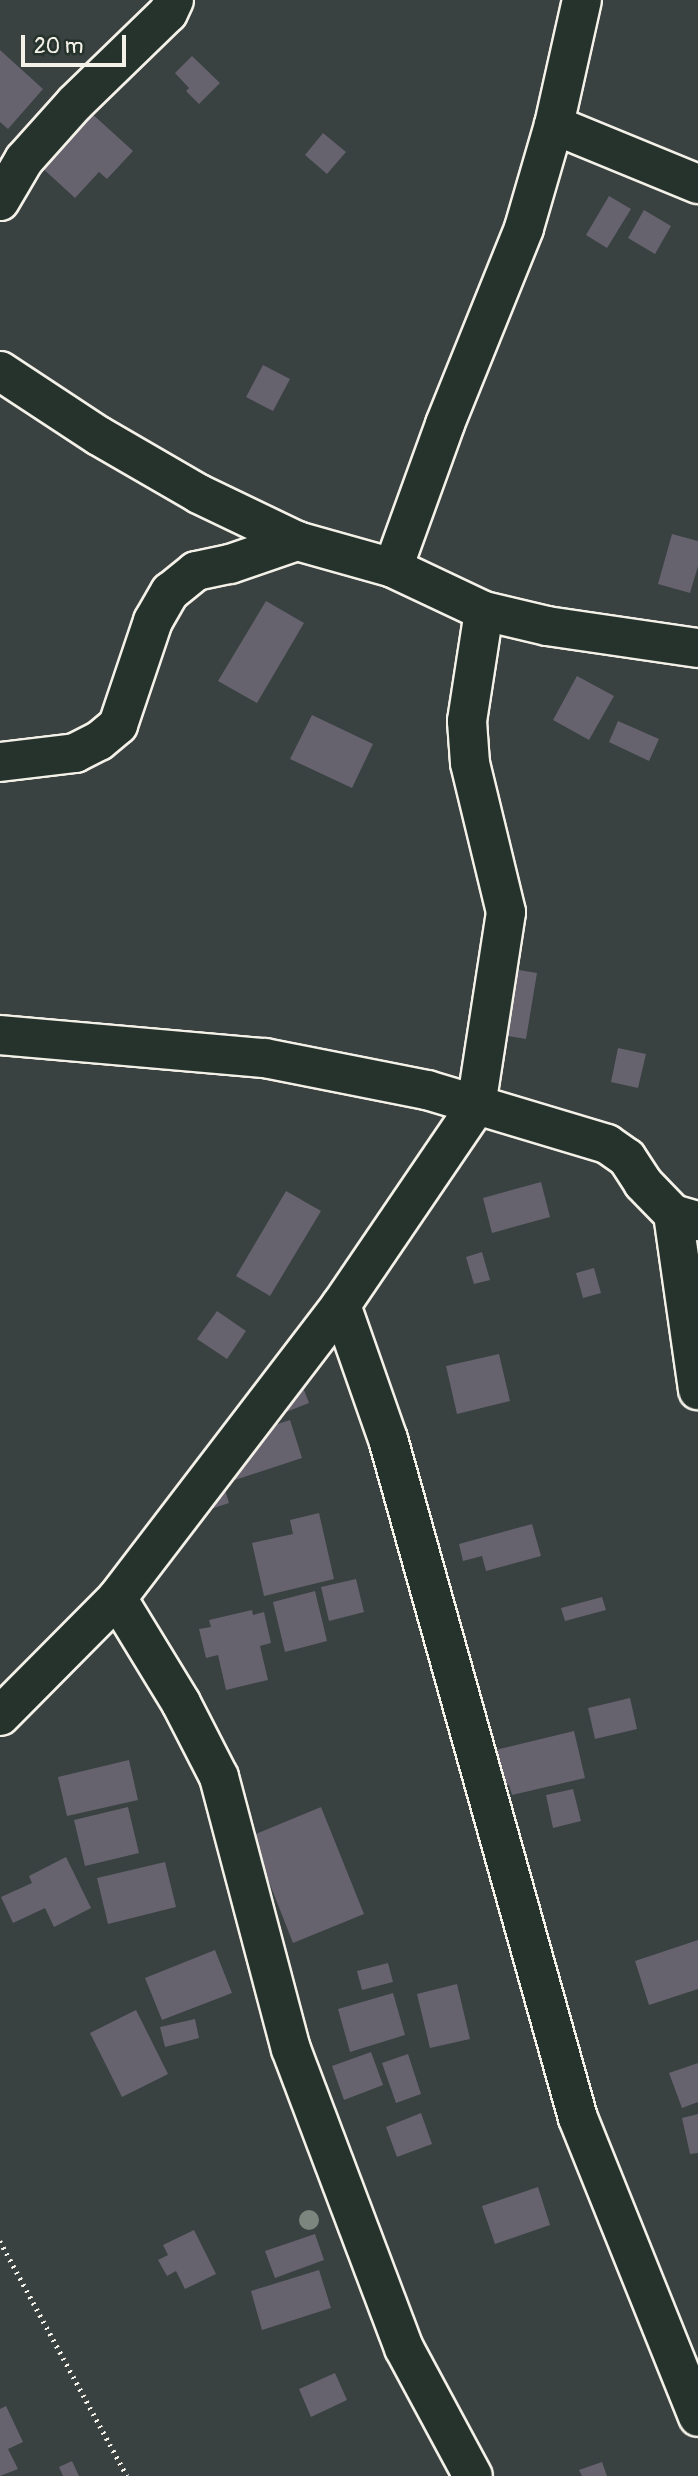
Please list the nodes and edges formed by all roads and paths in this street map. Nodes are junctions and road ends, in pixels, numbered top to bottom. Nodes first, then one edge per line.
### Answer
1 (174, 0) edge
2 (582, 0) edge
3 (554, 125) junction
4 (698, 184) edge
5 (0, 201) edge
6 (0, 371) edge
7 (296, 541) junction
8 (393, 568) junction
9 (484, 611) junction
10 (698, 649) edge
11 (0, 762) edge
12 (1, 1037) edge
13 (476, 1106) junction
14 (686, 1218) edge
15 (341, 1305) junction
16 (698, 1390) edge
17 (117, 1598) junction
18 (0, 1716) edge
19 (0, 2241) edge
20 (698, 2417) edge
21 (127, 2476) edge
22 (473, 2476) edge

1 - 5 street
2 - 3 street
3 - 4 street
3 - 8 street
6 - 7 street
7 - 8 street
7 - 11 street
8 - 9 street
9 - 10 street
9 - 13 street
12 - 13 street
13 - 14 street
13 - 15 street
14 - 16 street
15 - 17 street
15 - 20 street
17 - 18 street
17 - 22 street
19 - 21 path

